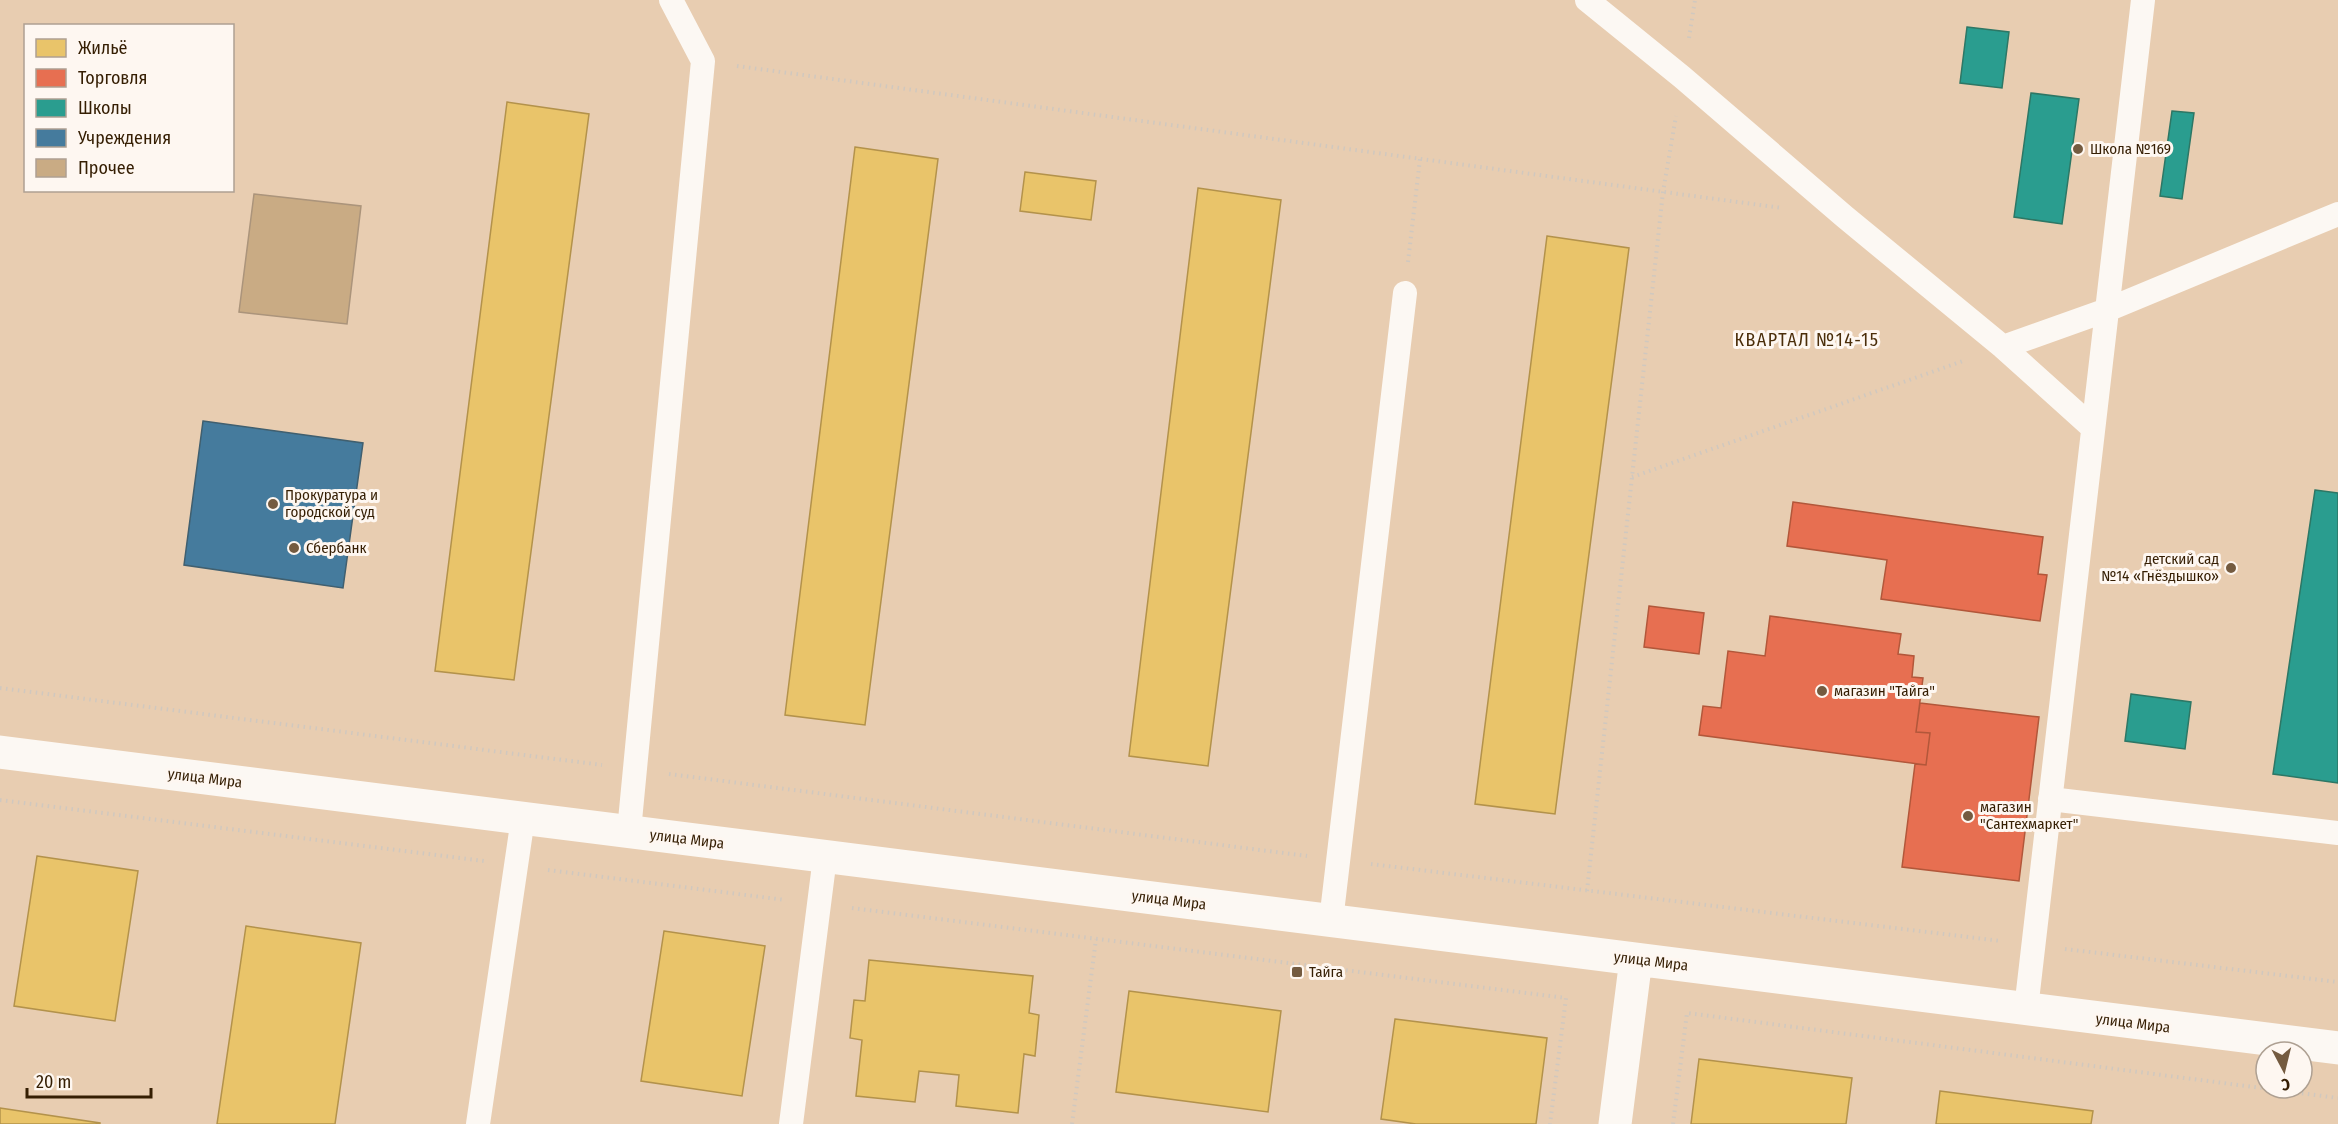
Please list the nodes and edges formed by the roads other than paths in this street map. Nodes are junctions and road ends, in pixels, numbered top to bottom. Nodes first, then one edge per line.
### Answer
1 (671, 0) edge
2 (1587, 0) edge
3 (2143, 0) edge
4 (2338, 214) edge
5 (1405, 293) road end
6 (2107, 310) junction
7 (2003, 347) junction
8 (2093, 428) junction
9 (0, 752) edge
10 (2050, 799) junction
11 (523, 818) junction
12 (628, 831) junction
13 (2338, 833) edge
14 (825, 857) junction
15 (1331, 921) junction
16 (1636, 959) junction
17 (2026, 1009) junction
18 (2338, 1048) edge
19 (478, 1124) edge
20 (791, 1124) edge
21 (1615, 1124) edge

1 - 12 lane
2 - 7 lane
3 - 6 lane
4 - 6 lane
5 - 15 lane
6 - 7 lane
6 - 8 lane
7 - 8 lane
8 - 10 lane
9 - 11 street, улица Мира
10 - 13 lane
10 - 17 lane
11 - 12 street, улица Мира
11 - 19 lane
12 - 14 street, улица Мира
14 - 15 street, улица Мира
14 - 20 lane
15 - 16 street, улица Мира
16 - 17 street, улица Мира
16 - 21 street
17 - 18 street, улица Мира

